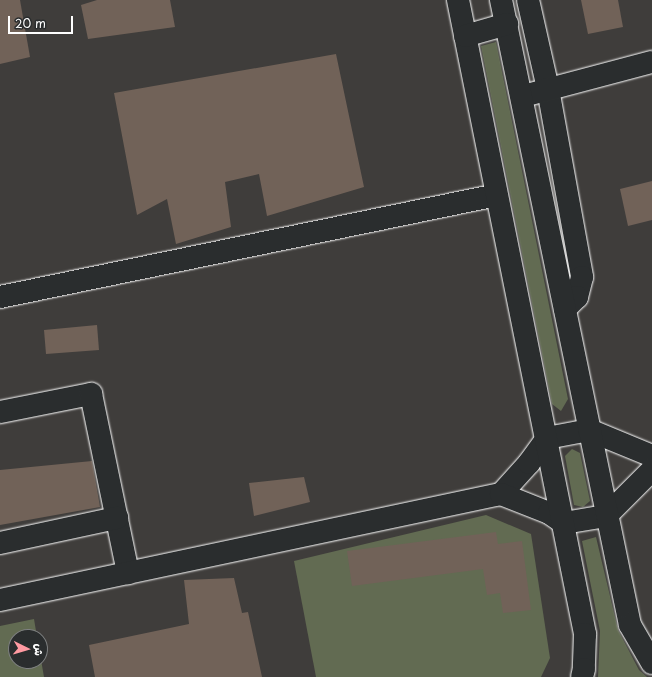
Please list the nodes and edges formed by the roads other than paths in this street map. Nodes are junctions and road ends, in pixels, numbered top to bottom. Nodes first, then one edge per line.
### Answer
1 (458, 0) edge
2 (502, 0) edge
3 (528, 0) edge
4 (507, 24) junction
5 (465, 36) junction
6 (652, 62) edge
7 (548, 89) junction
8 (523, 96) junction
9 (497, 195) junction
10 (0, 297) edge
11 (565, 309) junction
12 (0, 412) edge
13 (589, 430) junction
14 (547, 438) junction
15 (652, 456) edge
16 (652, 470) edge
17 (501, 494) junction
18 (606, 516) junction
19 (117, 518) junction
20 (564, 522) junction
21 (0, 543) edge
22 (128, 573) junction
23 (0, 600) edge
24 (652, 663) edge
25 (582, 677) edge

1 - 5 main road
2 - 4 main road
3 - 7 main road
4 - 5 main road
4 - 8 main road
5 - 9 main road
6 - 7 main road
7 - 8 main road
7 - 11 main road
8 - 11 main road
9 - 10 main road
9 - 14 main road
11 - 13 main road
12 - 19 main road
13 - 14 main road
13 - 15 main road
13 - 18 main road
14 - 17 main road
14 - 20 main road
16 - 18 main road
17 - 20 main road
17 - 22 main road
18 - 20 main road
18 - 24 main road
19 - 21 main road
19 - 22 main road
20 - 25 main road
22 - 23 main road

